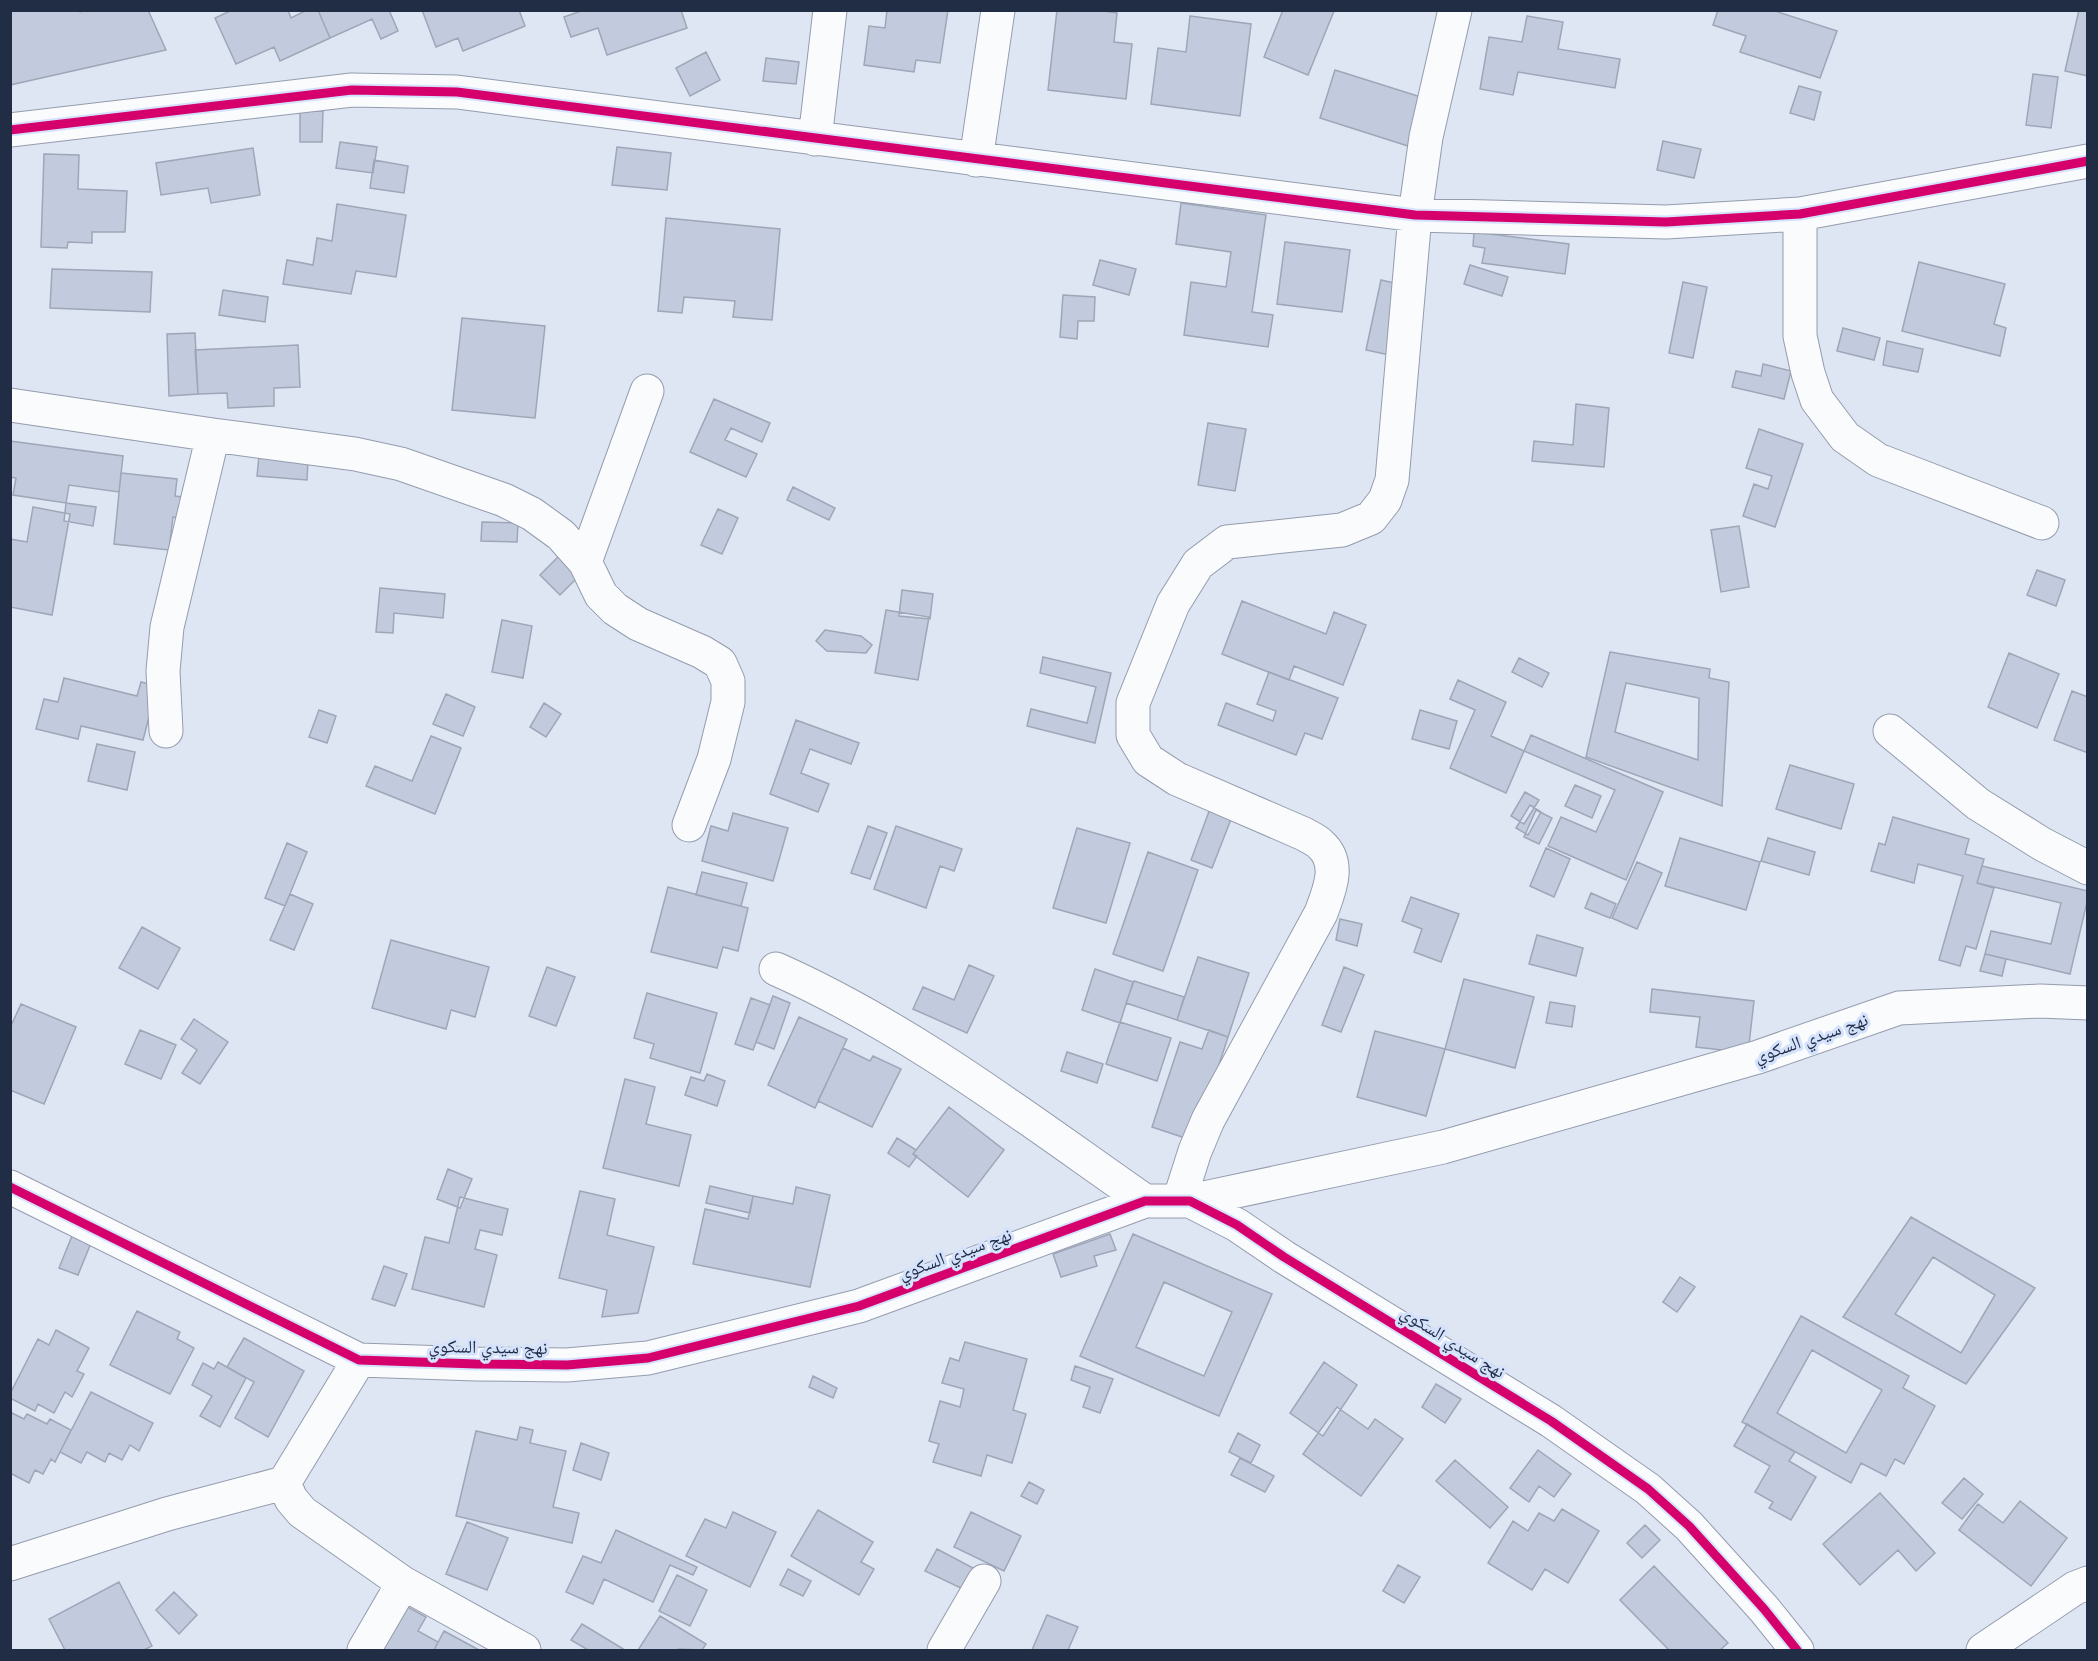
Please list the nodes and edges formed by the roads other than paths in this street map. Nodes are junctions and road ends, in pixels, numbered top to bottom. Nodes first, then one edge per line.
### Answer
1 (830, 10) edge
2 (998, 10) edge
3 (1455, 10) edge
4 (10, 130) edge
5 (815, 139) junction
6 (976, 160) junction
7 (2088, 161) edge
8 (1800, 214) junction
9 (1415, 216) junction
10 (647, 391) dead end
11 (10, 405) edge
12 (213, 435) junction
13 (2042, 523) dead end
14 (585, 562) junction
15 (166, 731) dead end
16 (1890, 731) dead end
17 (689, 825) dead end
18 (2088, 868) edge
19 (776, 969) dead end
20 (2088, 1003) edge
21 (10, 1187) edge
22 (1145, 1201) junction
23 (1185, 1201) junction
24 (359, 1360) junction
25 (284, 1483) junction
26 (10, 1564) edge
27 (984, 1581) dead end
28 (2088, 1582) edge
29 (403, 1584) junction
30 (364, 1650) edge
31 (524, 1650) edge
32 (944, 1650) edge
33 (1797, 1650) edge
34 (1983, 1650) edge

1 - 5 street
2 - 6 street
3 - 9 street
4 - 5 street
5 - 6 street
6 - 9 street
7 - 8 street
8 - 9 street
8 - 13 street
9 - 23 street
10 - 14 street
11 - 12 street
12 - 14 street
12 - 15 street
14 - 17 street
16 - 18 street
19 - 22 street
20 - 23 street, نهج سيدي السكوي
21 - 24 street, نهج سيدي السكوي
22 - 23 street, نهج سيدي السكوي
22 - 24 street, نهج سيدي السكوي
23 - 33 street, نهج سيدي السكوي
24 - 25 street
25 - 26 street
25 - 29 street
27 - 32 street
28 - 34 street
29 - 30 street
29 - 31 street

